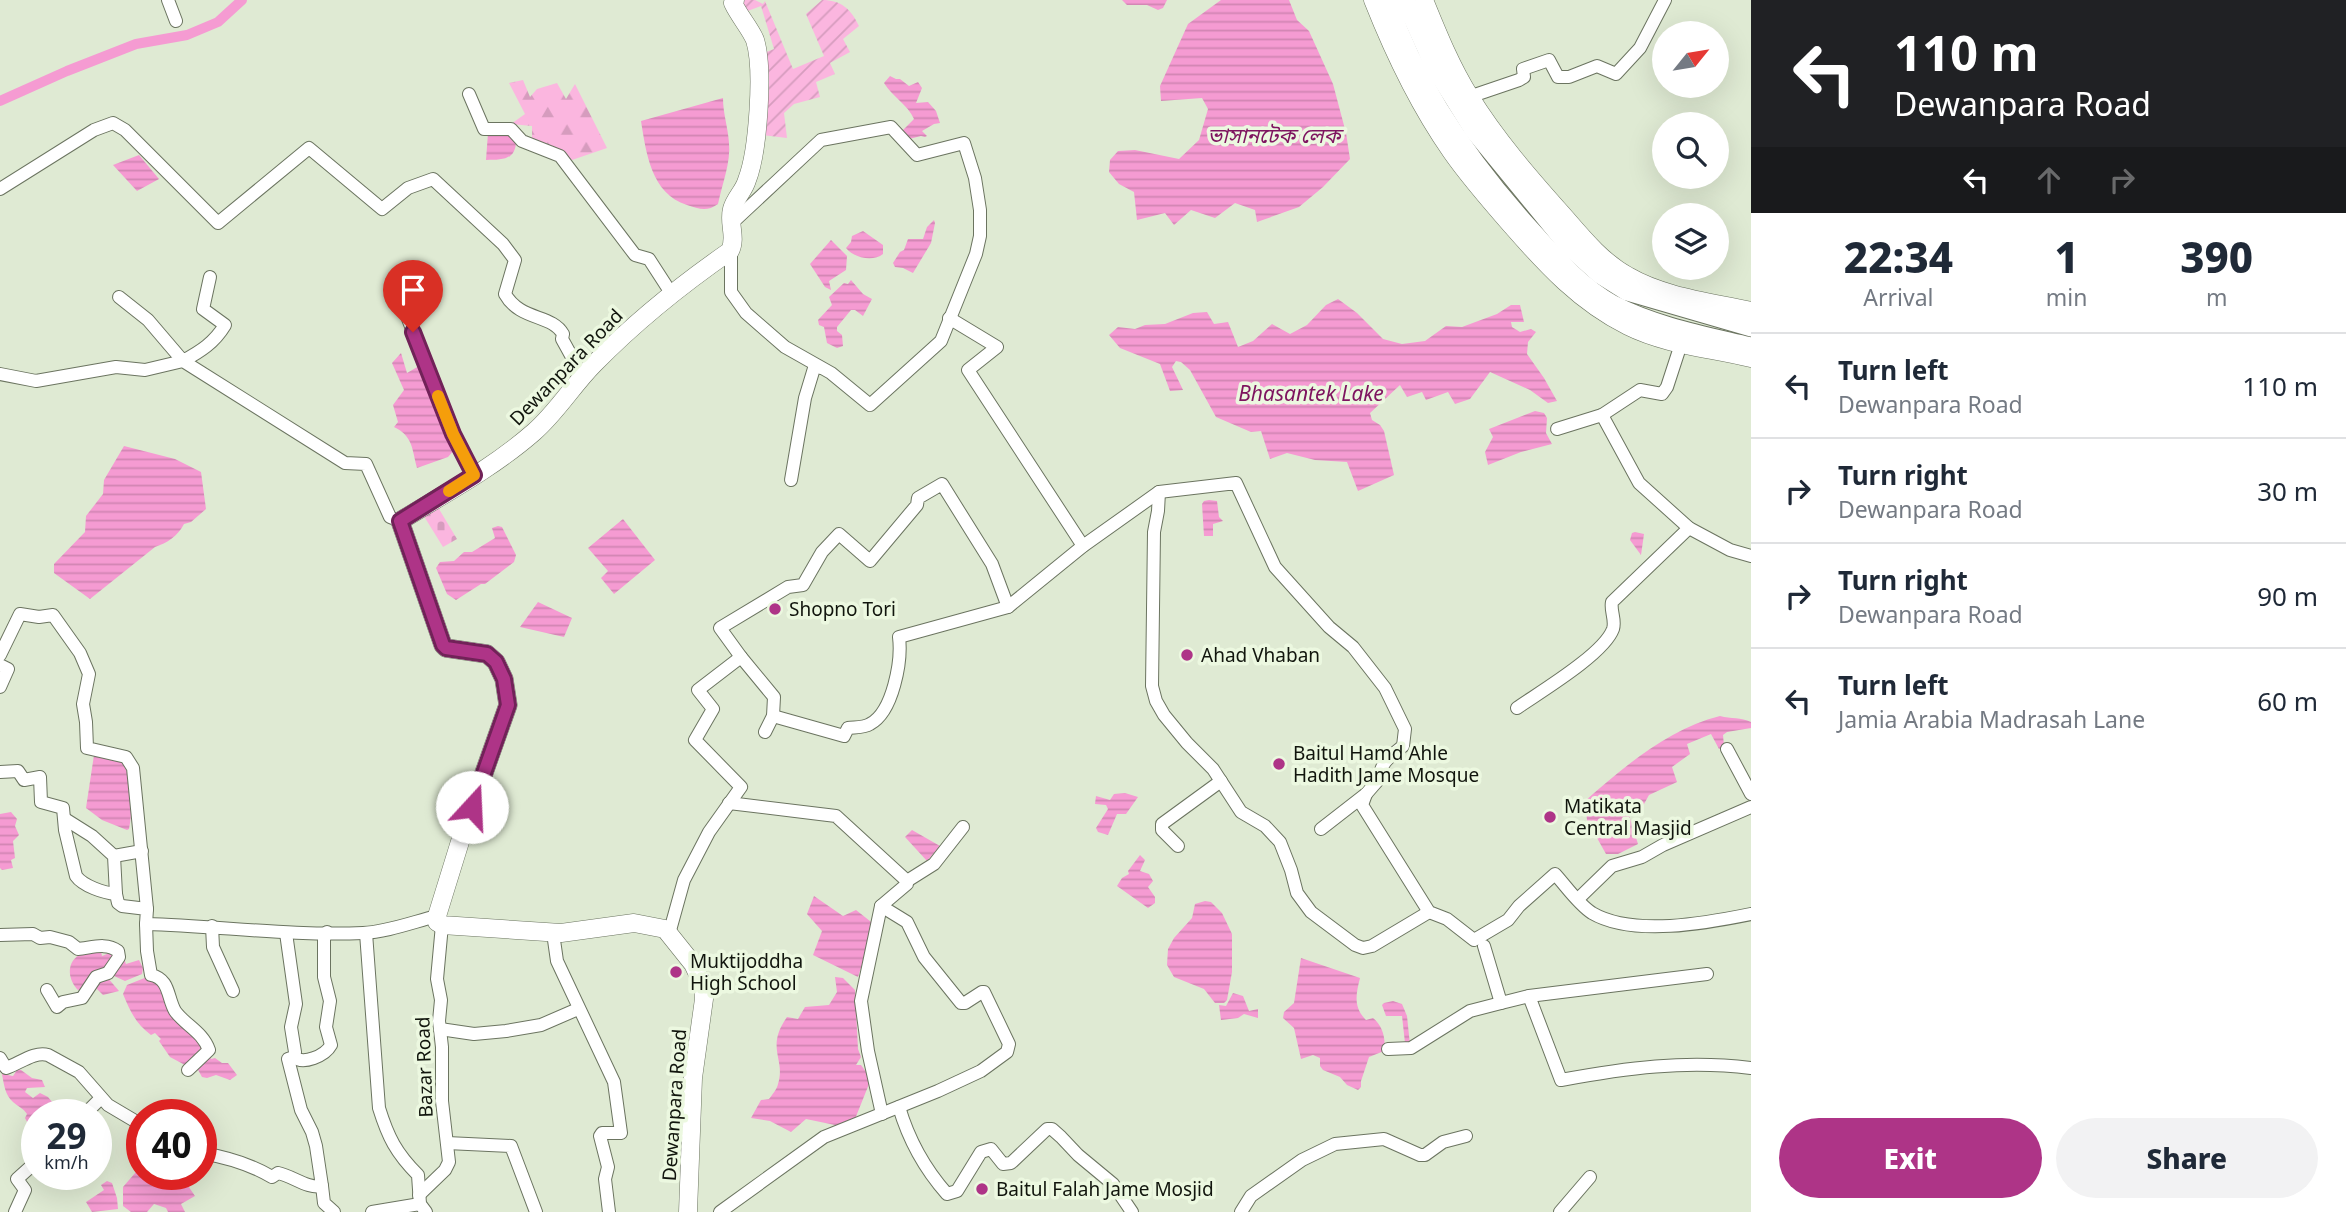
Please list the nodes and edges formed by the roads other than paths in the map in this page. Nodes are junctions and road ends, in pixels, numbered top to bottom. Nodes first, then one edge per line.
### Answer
1 (168, 0) edge
2 (735, 0) edge
3 (1373, 0) edge
4 (1387, 0) edge
5 (1405, 0) edge
6 (1424, 0) edge
7 (1665, 0) edge
8 (176, 21) dead end
9 (1450, 93) junction
10 (469, 94) dead end
11 (1469, 97) junction
12 (0, 190) edge
13 (731, 224) junction
14 (731, 250) junction
15 (210, 277) dead end
16 (671, 293) junction
17 (119, 297) dead end
18 (403, 306) dead end
19 (1751, 311) edge
20 (950, 318) junction
21 (1751, 327) edge
22 (1681, 344) junction
23 (1751, 347) edge
24 (1751, 358) edge
25 (183, 361) junction
26 (822, 368) junction
27 (0, 374) edge
28 (583, 377) junction
29 (1602, 415) junction
30 (1557, 429) dead end
31 (474, 475) junction
32 (791, 480) dead end
33 (1159, 492) junction
34 (400, 521) junction
35 (1689, 528) junction
36 (1083, 546) junction
37 (1751, 556) edge
38 (1008, 607) junction
39 (0, 655) edge
40 (741, 657) junction
41 (0, 664) edge
42 (0, 687) edge
43 (1517, 708) dead end
44 (774, 716) junction
45 (765, 732) dead end
46 (1727, 749) dead end
47 (0, 772) edge
48 (1221, 781) junction
49 (1366, 794) junction
50 (1751, 794) edge
51 (729, 803) junction
52 (1751, 807) edge
53 (65, 819) junction
54 (962, 827) dead end
55 (1321, 829) dead end
56 (1178, 846) dead end
57 (142, 851) junction
58 (114, 856) junction
59 (907, 880) junction
60 (116, 894) junction
61 (1578, 899) junction
62 (881, 906) junction
63 (147, 909) junction
64 (1429, 912) junction
65 (1751, 914) edge
66 (439, 921) junction
67 (146, 924) junction
68 (212, 926) junction
69 (327, 932) junction
70 (286, 933) junction
71 (366, 933) junction
72 (553, 933) junction
73 (669, 934) junction
74 (0, 935) edge
75 (1484, 946) dead end
76 (1707, 974) dead end
77 (47, 990) dead end
78 (233, 991) dead end
79 (1529, 996) junction
80 (1501, 1003) junction
81 (578, 1009) junction
82 (440, 1029) junction
83 (1388, 1049) dead end
84 (293, 1057) junction
85 (0, 1058) edge
86 (1751, 1068) edge
87 (188, 1070) dead end
88 (101, 1098) joint
89 (899, 1107) junction
90 (883, 1114) junction
91 (126, 1116) edge
92 (1466, 1136) dead end
93 (447, 1143) junction
94 (217, 1156) edge
95 (1590, 1177) dead end
96 (322, 1186) junction
97 (25, 1190) edge
98 (421, 1204) edge
99 (15, 1212) edge
100 (334, 1212) edge
101 (372, 1212) edge
102 (536, 1212) edge
103 (609, 1212) edge
104 (688, 1212) edge
105 (720, 1212) edge
106 (1132, 1212) edge
107 (1241, 1212) edge
108 (1560, 1212) edge

1 - 8 street
2 - 13 street
3 - 22 street
4 - 23 main road
5 - 9 main road
6 - 11 street
7 - 11 street
9 - 11 street
9 - 21 main road
10 - 16 street
11 - 19 street
12 - 28 street
13 - 14 street
13 - 20 street
14 - 16 street, Dewanpara Road
14 - 26 street
15 - 25 street
16 - 28 street, Dewanpara Road
17 - 25 street
18 - 31 street
20 - 26 street
20 - 36 street
22 - 24 street
22 - 29 street
25 - 27 street
25 - 34 street
26 - 32 street
28 - 31 street, Dewanpara Road
29 - 30 street
29 - 35 street
31 - 34 street, Dewanpara Road
33 - 36 street
33 - 48 street
33 - 49 street
34 - 66 street
35 - 37 street
35 - 43 street
36 - 38 street
38 - 40 street
38 - 44 street
39 - 57 street
40 - 44 street
40 - 51 street
41 - 42 street
44 - 45 street
46 - 50 street
47 - 53 street
48 - 56 street
48 - 64 street
49 - 55 street
49 - 64 street
51 - 59 street
51 - 73 street
52 - 61 street
53 - 58 street
53 - 60 street
54 - 59 street
57 - 58 street
57 - 63 street
58 - 60 street
59 - 62 street
60 - 63 street
61 - 64 street
61 - 65 street
62 - 89 street
62 - 90 street
63 - 67 street
66 - 71 street
66 - 72 street
66 - 82 street, Bazar Road
67 - 68 street
67 - 87 street
68 - 70 street
68 - 78 street
69 - 70 street
69 - 71 street
69 - 84 street
70 - 84 street
71 - 98 street
72 - 73 street
72 - 81 street
73 - 104 street, Dewanpara Road
74 - 77 street
75 - 80 street
76 - 79 street
79 - 80 street
79 - 86 street
80 - 83 street
81 - 82 street
81 - 103 street
82 - 93 street, Bazar Road
84 - 96 street
85 - 88 street
88 - 91 street
89 - 90 street
89 - 106 street
90 - 105 street
92 - 107 street
93 - 98 street, Bazar Road
93 - 102 street
94 - 96 street
95 - 108 street
96 - 100 street
97 - 99 street
98 - 101 street

